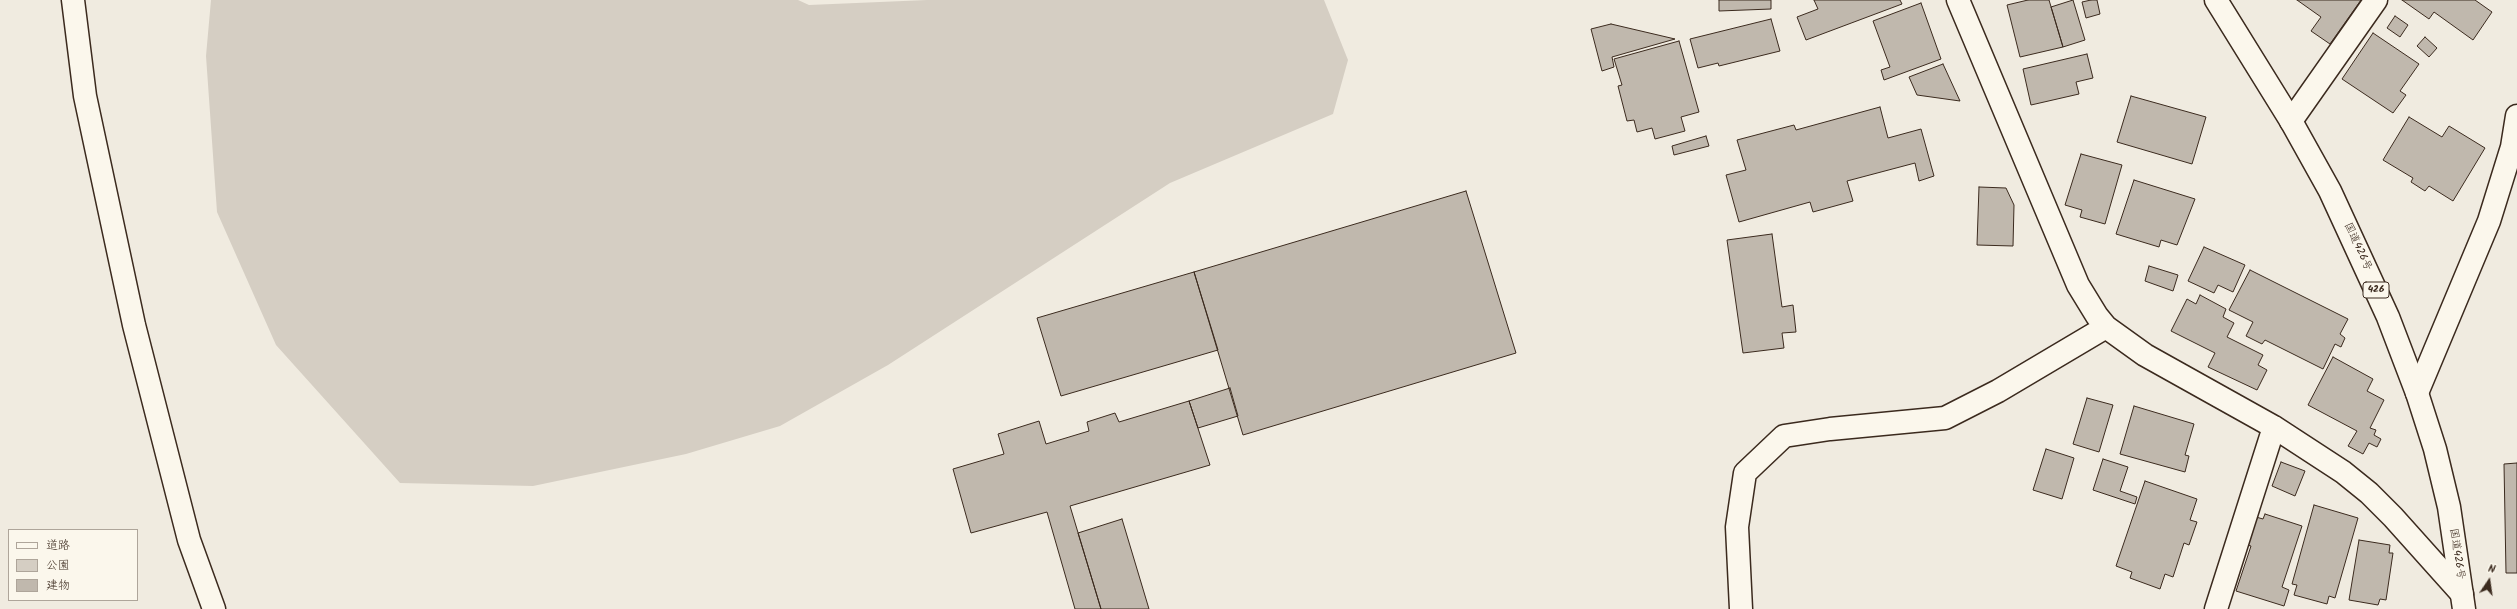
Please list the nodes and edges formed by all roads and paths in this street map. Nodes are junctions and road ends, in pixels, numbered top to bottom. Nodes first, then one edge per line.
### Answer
1 (73, 0) edge
2 (2216, 0) edge
3 (2376, 0) edge
4 (1965, 6) edge
5 (2517, 116) edge
6 (2291, 121) junction
7 (2106, 327) junction
8 (2417, 393) junction
9 (2274, 427) junction
10 (2463, 602) edge
11 (214, 609) edge
12 (1741, 609) edge
13 (2216, 609) edge

1 - 11 main road
2 - 6 main road, 国道426号 / 426
3 - 6 main road
4 - 7 main road
5 - 8 main road
6 - 8 main road, 国道426号 / 426
7 - 9 main road
7 - 12 main road
8 - 10 main road, 国道426号 / 426
9 - 10 main road
9 - 13 main road

